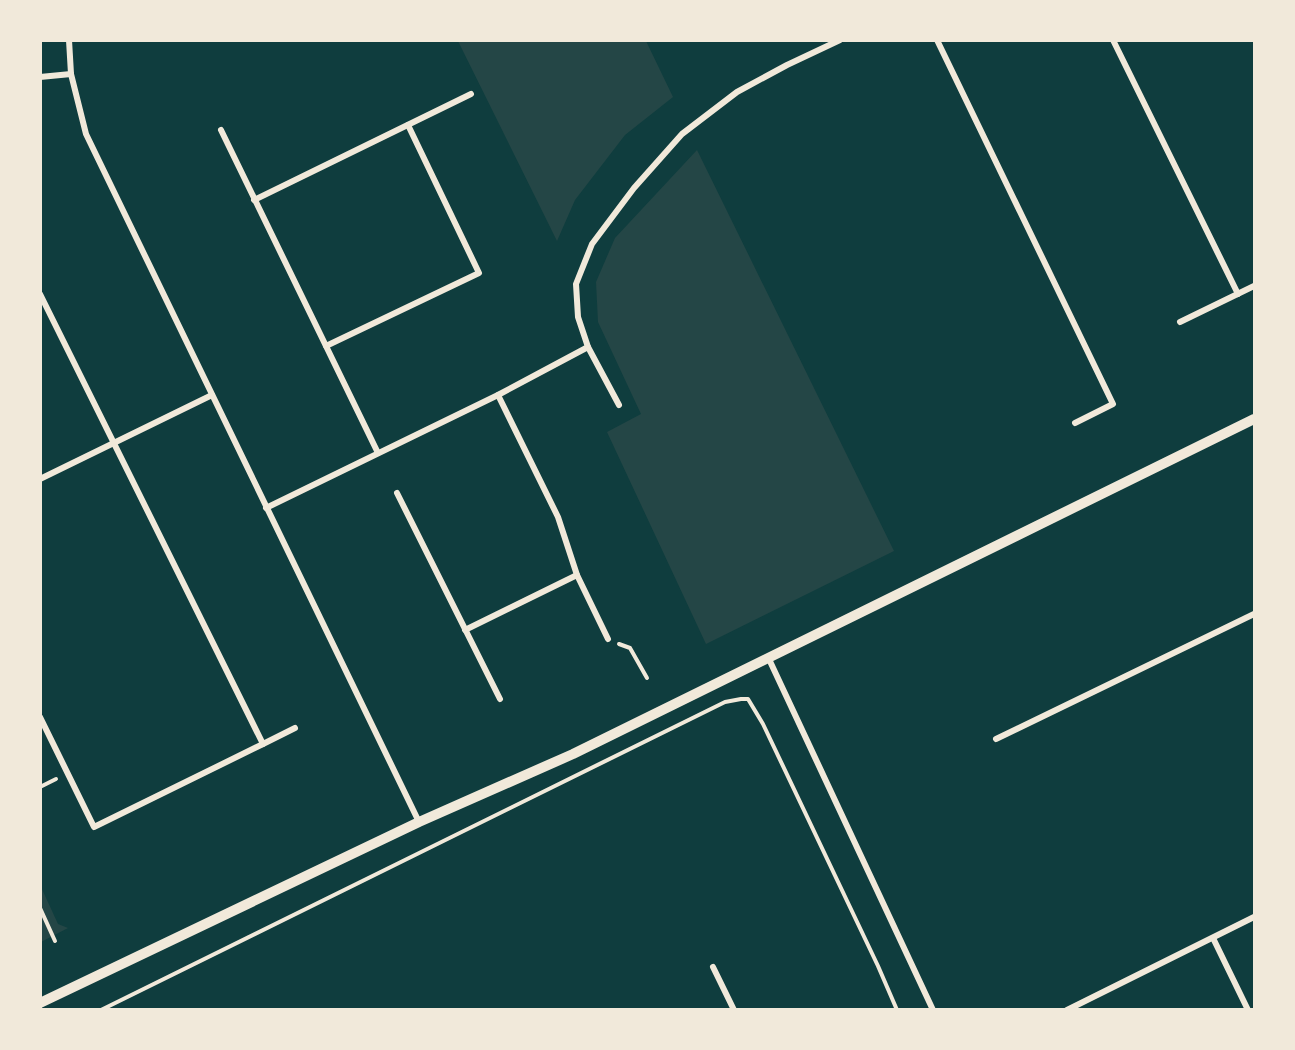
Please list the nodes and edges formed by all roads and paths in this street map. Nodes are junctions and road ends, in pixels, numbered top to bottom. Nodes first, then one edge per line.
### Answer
1 (69, 40) edge
2 (840, 40) edge
3 (937, 40) edge
4 (1113, 40) edge
5 (71, 74) junction
6 (40, 77) edge
7 (471, 94) dead end
8 (408, 125) junction
9 (220, 130) dead end
10 (255, 200) junction
11 (1254, 286) edge
12 (40, 294) edge
13 (1238, 294) junction
14 (44, 307) edge
15 (1180, 322) dead end
16 (326, 346) junction
17 (588, 347) junction
18 (212, 395) junction
19 (498, 395) junction
20 (619, 405) dead end
21 (1254, 419) edge
22 (1075, 423) dead end
23 (114, 443) junction
24 (378, 453) junction
25 (40, 479) edge
26 (397, 493) dead end
27 (266, 508) junction
28 (577, 575) junction
29 (1254, 614) edge
30 (465, 630) junction
31 (608, 639) joint
32 (768, 657) junction
33 (646, 678) dead end
34 (500, 699) dead end
35 (40, 717) edge
36 (295, 728) dead end
37 (996, 739) dead end
38 (263, 744) junction
39 (419, 822) junction
40 (40, 908) edge
41 (1254, 917) edge
42 (1213, 938) junction
43 (56, 941) dead end
44 (713, 967) dead end
45 (40, 1003) edge
46 (101, 1010) edge
47 (734, 1010) edge
48 (897, 1010) edge
49 (933, 1010) edge
50 (1067, 1010) edge
51 (1248, 1010) edge

1 - 5 street
2 - 17 street
3 - 22 street
4 - 13 street
5 - 6 street
5 - 18 street
7 - 8 street
8 - 10 street
8 - 16 street
9 - 10 street
10 - 16 street
11 - 13 street
12 - 14 street
13 - 15 street
14 - 23 street
16 - 24 street
17 - 19 street
17 - 20 street
18 - 23 street
18 - 27 street
19 - 24 street
19 - 28 street
21 - 32 street
23 - 25 street
23 - 38 street
24 - 27 street
26 - 30 street
27 - 39 street
28 - 30 street
28 - 31 street
29 - 37 street
30 - 34 street
31 - 33 path
32 - 39 street
32 - 49 street
35 - 38 street
36 - 38 street
39 - 45 street
40 - 43 path
41 - 42 street
42 - 50 street
42 - 51 street
44 - 47 street
46 - 48 path

